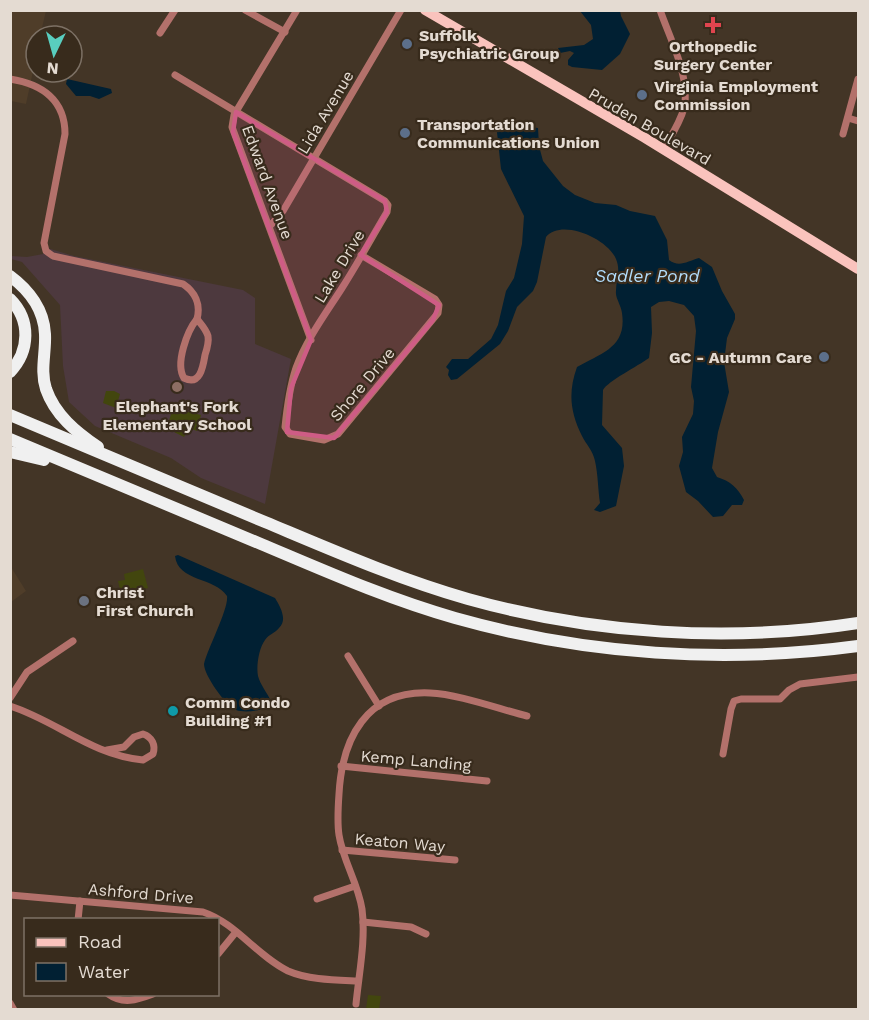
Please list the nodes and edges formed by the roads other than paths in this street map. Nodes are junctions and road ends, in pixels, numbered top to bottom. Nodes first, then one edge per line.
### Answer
1 (175, 10) edge
2 (245, 10) edge
3 (297, 10) edge
4 (401, 10) edge
5 (425, 10) edge
6 (660, 10) edge
7 (285, 32) junction
8 (160, 33) dead end
9 (176, 75) dead end
10 (10, 79) edge
11 (858, 79) edge
12 (236, 112) junction
13 (848, 118) junction
14 (858, 121) edge
15 (843, 134) dead end
16 (663, 150) junction
17 (314, 158) junction
18 (270, 226) junction
19 (361, 255) junction
20 (858, 269) edge
21 (10, 276) edge
22 (10, 299) edge
23 (197, 319) junction
24 (310, 340) junction
25 (10, 372) edge
26 (10, 415) edge
27 (10, 439) edge
28 (10, 452) edge
29 (119, 461) junction
30 (124, 486) junction
31 (858, 623) edge
32 (73, 640) dead end
33 (858, 646) edge
34 (348, 656) dead end
35 (858, 677) edge
36 (10, 698) edge
37 (10, 706) edge
38 (379, 706) junction
39 (527, 716) dead end
40 (107, 750) junction
41 (723, 754) dead end
42 (341, 766) junction
43 (487, 780) dead end
44 (342, 850) junction
45 (455, 860) dead end
46 (356, 886) junction
47 (10, 895) edge
48 (317, 899) dead end
49 (80, 901) junction
50 (78, 918) edge
51 (363, 922) junction
52 (236, 932) junction
53 (426, 934) dead end
54 (219, 953) edge
55 (358, 981) junction
56 (111, 996) edge
57 (145, 996) edge
58 (10, 1003) edge
59 (356, 1004) dead end
60 (14, 1010) edge

1 - 8 street
2 - 7 street
3 - 7 street, Edward Avenue
4 - 17 street, Lida Avenue
5 - 16 main road, Pruden Boulevard
6 - 16 street
7 - 12 street, Edward Avenue
9 - 12 street
10 - 23 street
11 - 13 street
12 - 17 street
12 - 18 street, Edward Avenue
13 - 14 street
13 - 15 street
16 - 20 main road, Pruden Boulevard
17 - 18 street, Lida Avenue
17 - 19 street, Lake Drive
18 - 24 street, Edward Avenue
19 - 24 street, Lake Drive
19 - 24 street, Shore Drive
21 - 29 highway
22 - 25 highway
23 - 23 street
26 - 29 highway
27 - 30 highway
28 - 30 highway
29 - 31 highway
30 - 33 highway
32 - 36 street
34 - 38 street
35 - 41 street
37 - 40 street
38 - 39 street
38 - 42 street
40 - 40 street
42 - 43 street, Kemp Landing
42 - 44 street
44 - 45 street, Keaton Way
44 - 46 street
46 - 48 street
46 - 51 street
47 - 49 street, Ashford Drive
49 - 50 street
49 - 52 street, Ashford Drive
51 - 53 street
51 - 55 street
52 - 54 street
52 - 55 street, Ashford Drive
55 - 59 street
56 - 57 street
58 - 60 street

